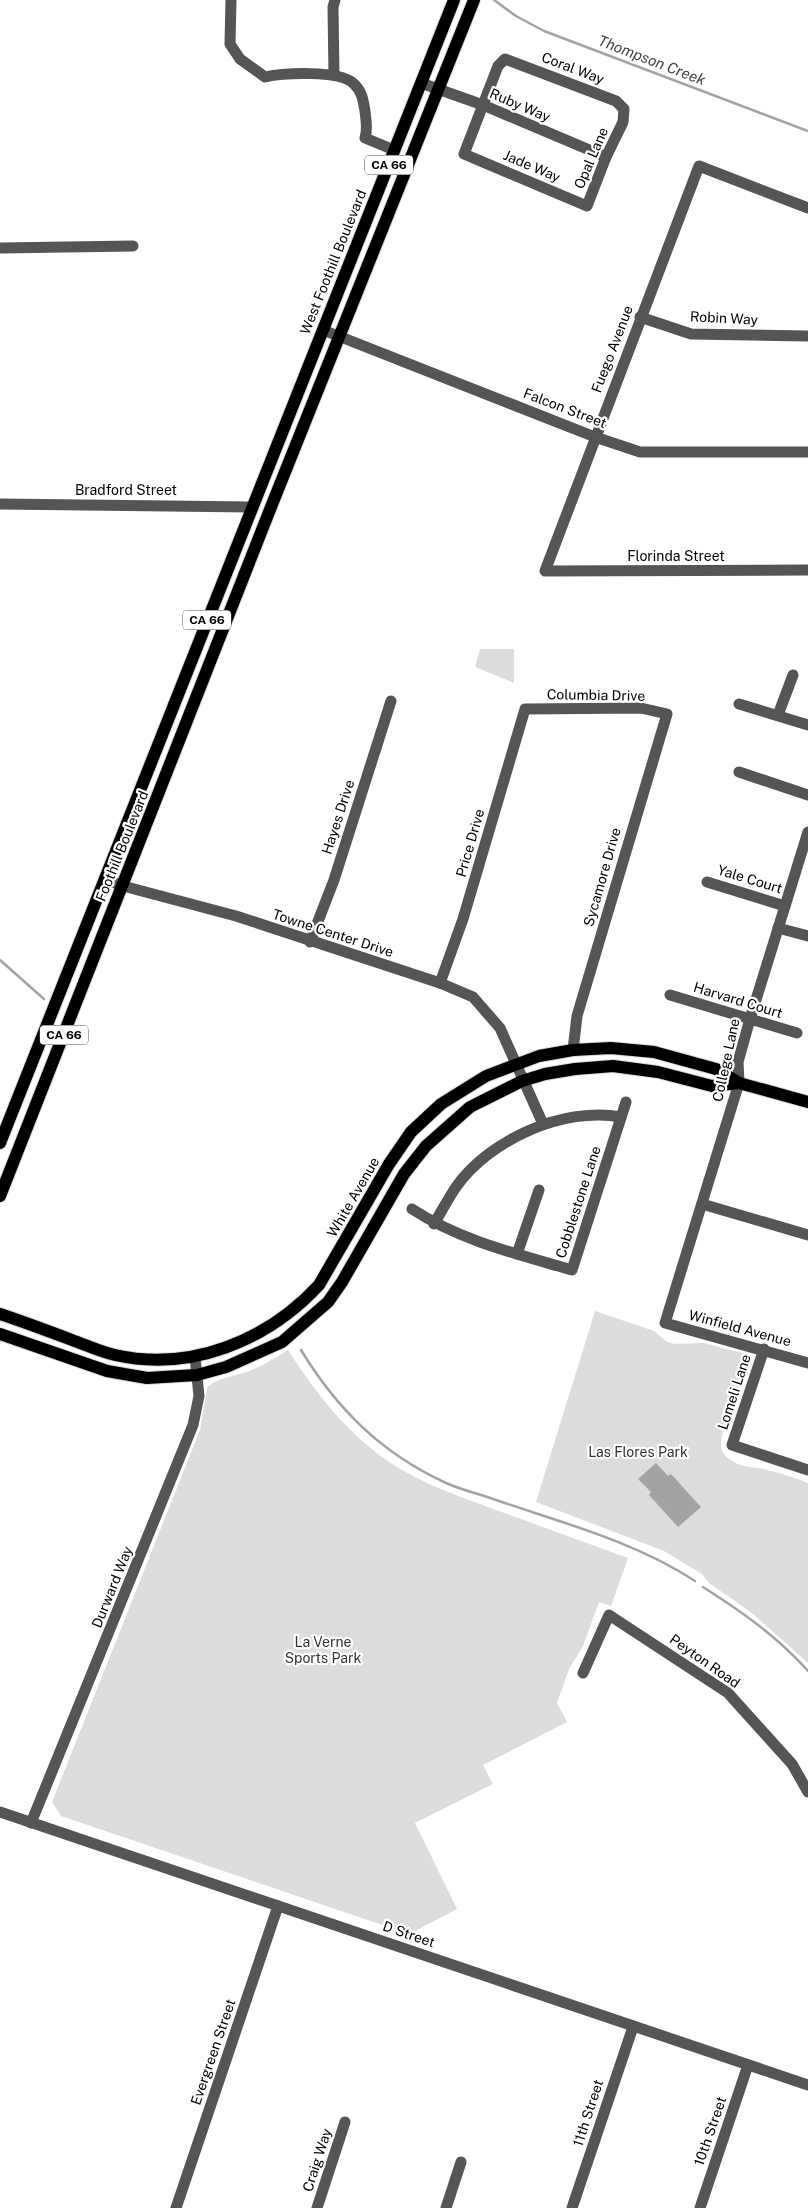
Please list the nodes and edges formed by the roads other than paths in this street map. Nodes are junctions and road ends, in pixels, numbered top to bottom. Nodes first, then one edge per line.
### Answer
1 (231, 0) edge
2 (452, 1) edge
3 (332, 2) edge
4 (472, 4) edge
5 (334, 75) junction
6 (421, 84) junction
7 (438, 89) junction
8 (483, 105) junction
9 (623, 122) joint
10 (394, 150) junction
11 (606, 157) junction
12 (587, 206) joint
13 (808, 208) edge
14 (133, 246) dead end
15 (0, 248) edge
16 (640, 317) junction
17 (323, 330) junction
18 (339, 336) junction
19 (808, 336) edge
20 (595, 437) junction
21 (808, 452) edge
22 (0, 504) edge
23 (251, 507) junction
24 (808, 570) edge
25 (545, 571) joint
26 (793, 675) dead end
27 (391, 701) dead end
28 (739, 704) dead end
29 (525, 709) joint
30 (666, 714) joint
31 (778, 715) junction
32 (808, 725) edge
33 (739, 772) dead end
34 (808, 794) edge
35 (808, 832) edge
36 (105, 879) junction
37 (707, 882) dead end
38 (123, 886) junction
39 (785, 906) junction
40 (778, 928) junction
41 (808, 936) edge
42 (310, 942) junction
43 (440, 984) junction
44 (670, 995) dead end
45 (750, 1019) junction
46 (797, 1033) dead end
47 (573, 1050) junction
48 (515, 1065) junction
49 (522, 1081) junction
50 (739, 1082) junction
51 (626, 1102) dead end
52 (808, 1102) edge
53 (621, 1117) junction
54 (543, 1124) junction
55 (0, 1142) edge
56 (539, 1190) dead end
57 (0, 1196) edge
58 (702, 1204) junction
59 (412, 1209) dead end
60 (434, 1224) junction
61 (808, 1235) edge
62 (517, 1254) junction
63 (0, 1314) edge
64 (665, 1323) joint
65 (0, 1334) edge
66 (764, 1349) junction
67 (195, 1357) junction
68 (808, 1363) edge
69 (197, 1375) junction
70 (808, 1470) edge
71 (583, 1673) dead end
72 (808, 1792) edge
73 (1, 1816) edge
74 (31, 1823) junction
75 (278, 1906) junction
76 (633, 2026) junction
77 (748, 2064) junction
78 (808, 2085) edge
79 (345, 2122) dead end
80 (461, 2162) dead end
81 (176, 2208) edge
82 (317, 2208) edge
83 (446, 2208) edge
84 (572, 2208) edge
85 (700, 2208) edge

1 - 5 street
2 - 4 street
2 - 6 main road, West Foothill Boulevard / CA 66
3 - 5 street
4 - 7 main road, CA 66
5 - 10 street
6 - 7 street, Ruby Way
6 - 10 main road, West Foothill Boulevard / CA 66
7 - 8 street, Ruby Way
7 - 18 main road, CA 66
8 - 9 street, Coral Way
8 - 11 street, Ruby Way
8 - 12 street, Jade Way
9 - 11 street, Opal Lane
10 - 17 main road, West Foothill Boulevard / CA 66
11 - 12 street, Opal Lane
13 - 16 street, Fuego Avenue
14 - 15 street
16 - 19 street, Robin Way
16 - 20 street, Fuego Avenue
17 - 18 street, Falcon Street
17 - 23 main road, West Foothill Boulevard / CA 66
18 - 20 street, Falcon Street
18 - 38 main road, Foothill Boulevard / CA 66
20 - 21 street, Falcon Street
20 - 25 street, Fuego Avenue
22 - 23 street, Bradford Street
23 - 36 main road, Foothill Boulevard / CA 66
24 - 25 street, Florinda Street
26 - 31 street
27 - 42 street, Hayes Drive
28 - 31 street
29 - 30 street, Columbia Drive
29 - 43 street, Price Drive
30 - 47 street, Sycamore Drive
31 - 32 street
33 - 34 street
35 - 39 street, College Lane
36 - 38 street, Towne Center Drive
36 - 55 main road, Foothill Boulevard / CA 66
37 - 39 street, Yale Court
38 - 42 street, Towne Center Drive
38 - 57 main road, Foothill Boulevard / CA 66
39 - 40 street, College Lane
40 - 41 street
40 - 45 street, College Lane
42 - 43 street, Towne Center Drive
43 - 48 street, Towne Center Drive
44 - 45 street, Harvard Court
45 - 46 street, Harvard Court
45 - 50 street, College Lane
47 - 48 main road, White Avenue
47 - 50 main road, White Avenue
48 - 49 street, Towne Center Drive
48 - 67 main road, White Avenue
49 - 50 main road, White Avenue
49 - 54 street, Towne Center Drive
49 - 69 main road, White Avenue
50 - 52 main road, White Avenue
50 - 58 street, College Lane
51 - 53 street, Cobblestone Lane
53 - 54 street
53 - 62 street, Cobblestone Lane
54 - 60 street
56 - 62 street
58 - 61 street
58 - 64 street, College Lane
59 - 60 street, Cobblestone Lane
60 - 62 street, Cobblestone Lane
63 - 67 main road, White Avenue
64 - 66 street, Winfield Avenue
65 - 69 main road, White Avenue
66 - 68 street, Winfield Avenue
66 - 70 street, Lomeli Lane
67 - 69 street, Durward Way
69 - 74 street, Durward Way
71 - 72 street, Peyton Road
73 - 74 street, D Street
74 - 75 street, D Street
75 - 76 street, D Street
75 - 81 street, Evergreen Street
76 - 77 street, D Street
76 - 84 street, 11th Street
77 - 78 street, D Street
77 - 85 street, 10th Street
79 - 82 street, Craig Way
80 - 83 street

